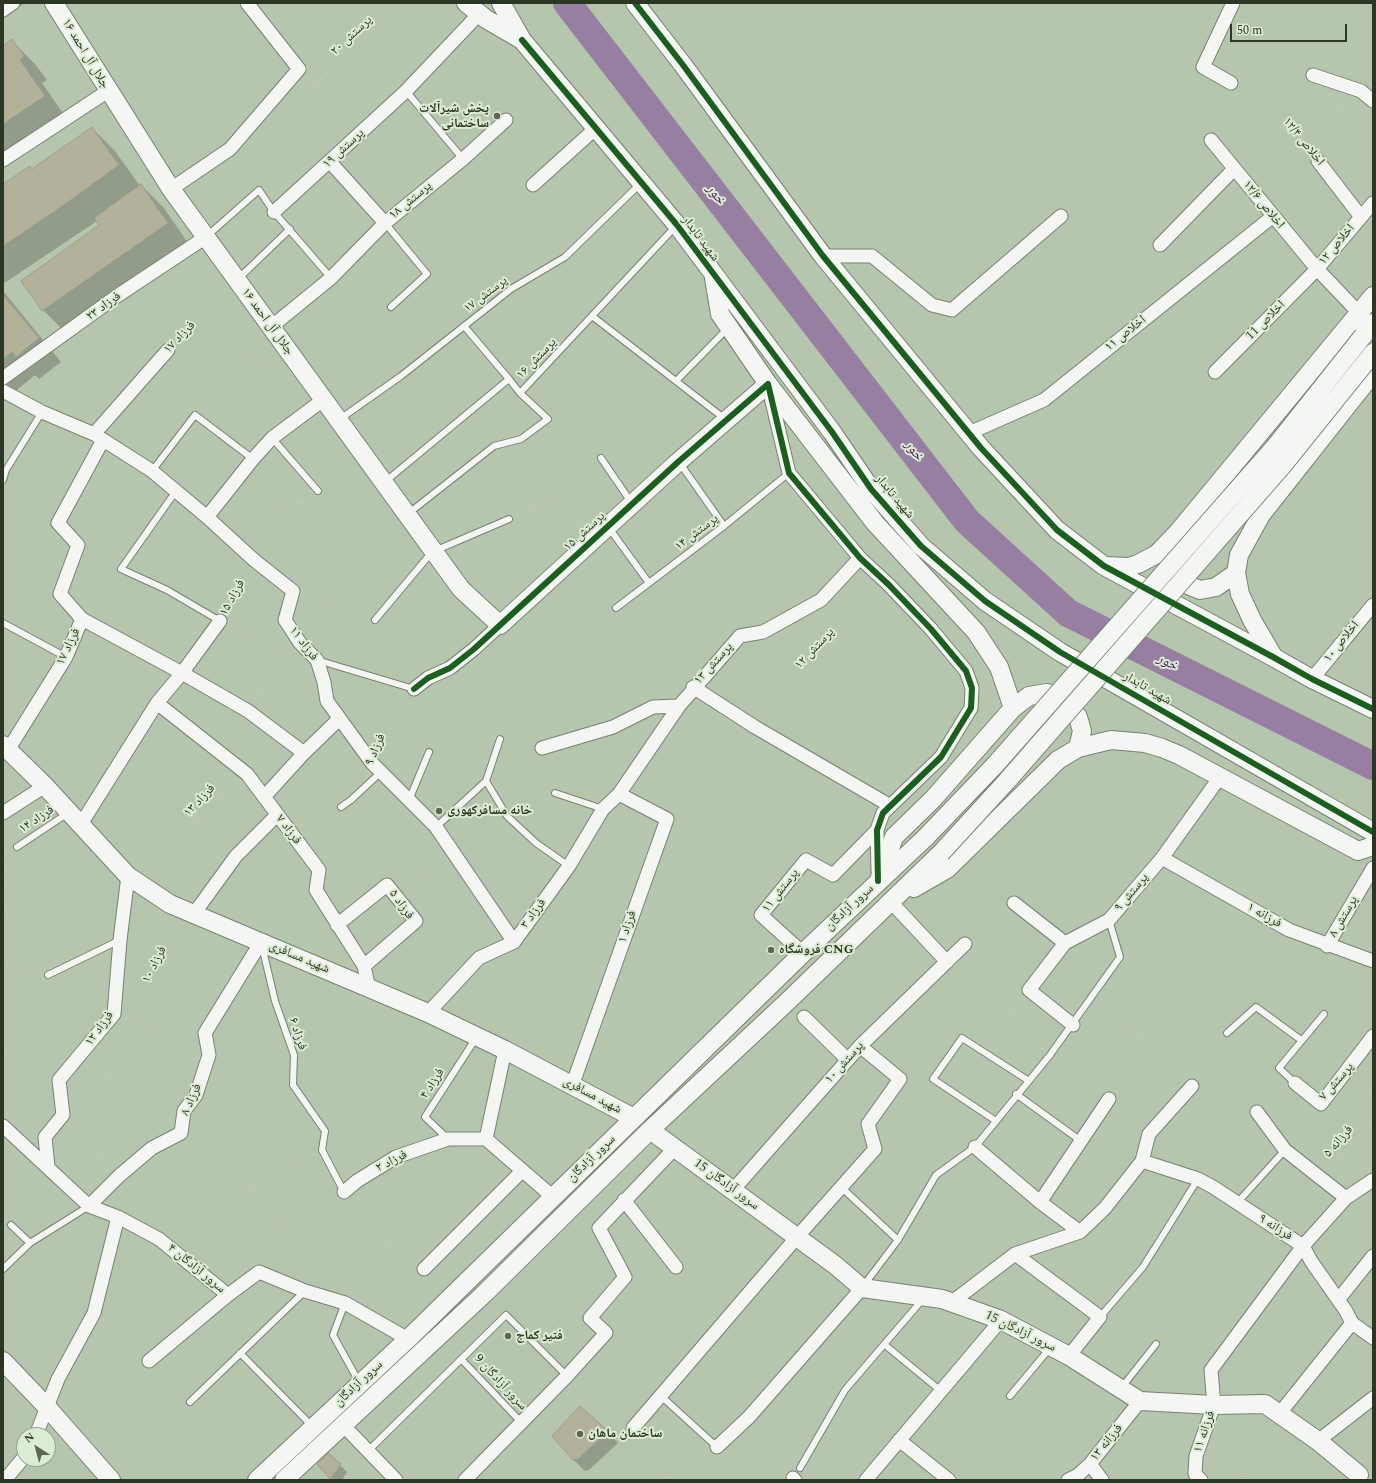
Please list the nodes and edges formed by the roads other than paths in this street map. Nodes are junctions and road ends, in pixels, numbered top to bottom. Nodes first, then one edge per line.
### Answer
1 (13, 3) edge
2 (54, 3) edge
3 (247, 3) edge
4 (501, 3) edge
5 (635, 3) edge
6 (1233, 3) edge
7 (473, 8) edge
8 (3, 10) edge
9 (522, 40) junction
10 (1313, 75) dead end
11 (1231, 83) road end
12 (108, 91) junction
13 (406, 91) junction
14 (1373, 101) edge
15 (506, 120) road end
16 (596, 128) junction
17 (1211, 140) dead end
18 (463, 159) junction
19 (3, 160) edge
20 (1318, 161) road end
21 (330, 163) junction
22 (1234, 169) junction
23 (642, 182) junction
24 (533, 185) road end
25 (171, 189) junction
26 (1373, 203) edge
27 (274, 212) junction
28 (1061, 216) dead end
29 (1272, 217) junction
30 (1361, 217) junction
31 (385, 223) junction
32 (677, 225) junction
33 (290, 229) junction
34 (206, 237) junction
35 (1160, 245) dead end
36 (823, 256) junction
37 (1317, 269) junction
38 (714, 275) junction
39 (331, 278) junction
40 (237, 280) junction
41 (1373, 296) edge
42 (391, 307) dead end
43 (592, 316) junction
44 (1365, 324) edge
45 (464, 326) junction
46 (271, 327) junction
47 (729, 327) junction
48 (168, 350) road end
49 (1373, 353) edge
50 (1215, 372) dead end
51 (1373, 373) edge
52 (3, 378) edge
53 (509, 379) junction
54 (676, 381) junction
55 (768, 384) junction
56 (3, 391) edge
57 (520, 393) junction
58 (323, 400) junction
59 (42, 412) junction
60 (338, 420) junction
61 (726, 420) junction
62 (969, 433) junction
63 (99, 437) junction
64 (272, 438) junction
65 (601, 458) road end
66 (253, 459) junction
67 (678, 462) junction
68 (152, 471) junction
69 (789, 473) junction
70 (3, 480) edge
71 (383, 483) junction
72 (176, 491) junction
73 (318, 491) dead end
74 (632, 504) junction
75 (406, 515) junction
76 (207, 517) junction
77 (509, 519) road end
78 (607, 526) junction
79 (724, 526) junction
80 (1178, 532) junction
81 (432, 552) junction
82 (860, 558) junction
83 (1104, 566) junction
84 (1236, 573) junction
85 (649, 583) junction
86 (1373, 605) edge
87 (616, 608) road end
88 (82, 619) junction
89 (375, 620) road end
90 (220, 621) joint
91 (3, 623) edge
92 (500, 625) junction
93 (66, 657) junction
94 (1273, 657) junction
95 (317, 660) junction
96 (182, 673) junction
97 (1312, 680) junction
98 (693, 687) junction
99 (414, 689) joint
100 (157, 703) junction
101 (678, 706) junction
102 (1013, 708) junction
103 (1373, 709) edge
104 (339, 719) junction
105 (500, 739) road end
106 (6, 748) edge
107 (542, 748) road end
108 (1078, 748) junction
109 (429, 752) dead end
110 (304, 753) junction
111 (381, 772) junction
112 (1220, 777) junction
113 (486, 781) junction
114 (45, 786) junction
115 (555, 793) dead end
116 (619, 794) junction
117 (264, 797) junction
118 (408, 800) junction
119 (889, 805) junction
120 (341, 807) road end
121 (603, 809) junction
122 (3, 813) edge
123 (277, 815) junction
124 (75, 818) junction
125 (436, 827) junction
126 (877, 830) junction
127 (1373, 832) edge
128 (1373, 846) edge
129 (17, 847) dead end
130 (1162, 858) junction
131 (569, 866) junction
132 (1373, 868) edge
133 (133, 880) junction
134 (878, 881) junction
135 (891, 902) junction
136 (1014, 903) dead end
137 (193, 915) junction
138 (1112, 917) junction
139 (337, 925) junction
140 (120, 940) junction
141 (261, 942) junction
142 (514, 942) junction
143 (1065, 943) junction
144 (965, 944) road end
145 (1327, 946) junction
146 (803, 953) junction
147 (1373, 961) edge
148 (947, 962) junction
149 (364, 966) junction
150 (48, 975) road end
151 (369, 989) junction
152 (428, 1013) junction
153 (1324, 1014) road end
154 (804, 1017) dead end
155 (1073, 1025) junction
156 (1227, 1033) road end
157 (1373, 1036) edge
158 (476, 1037) junction
159 (1301, 1040) junction
160 (860, 1046) junction
161 (504, 1050) junction
162 (848, 1060) junction
163 (1029, 1081) junction
164 (1295, 1083) joint
165 (572, 1086) junction
166 (1192, 1086) road end
167 (1016, 1094) junction
168 (1109, 1099) dead end
169 (1257, 1112) road end
170 (634, 1118) junction
171 (996, 1121) junction
172 (3, 1126) edge
173 (650, 1130) junction
174 (448, 1139) junction
175 (486, 1139) junction
176 (1081, 1141) junction
177 (975, 1147) junction
178 (675, 1148) junction
179 (1285, 1150) junction
180 (1142, 1161) junction
181 (48, 1167) junction
182 (522, 1171) junction
183 (1198, 1179) junction
184 (1373, 1180) edge
185 (841, 1188) junction
186 (733, 1190) junction
187 (344, 1192) joint
188 (553, 1198) junction
189 (1346, 1198) junction
190 (624, 1200) junction
191 (1040, 1202) junction
192 (1237, 1203) junction
193 (89, 1206) junction
194 (118, 1217) junction
195 (11, 1225) dead end
196 (1080, 1232) junction
197 (797, 1237) junction
198 (898, 1240) junction
199 (30, 1243) junction
200 (1303, 1246) junction
201 (1015, 1254) junction
202 (1373, 1256) edge
203 (676, 1267) dead end
204 (3, 1269) edge
205 (424, 1269) road end
206 (862, 1288) junction
207 (304, 1291) junction
208 (228, 1295) junction
209 (926, 1296) junction
210 (1338, 1300) junction
211 (952, 1302) junction
212 (345, 1303) junction
213 (1100, 1317) junction
214 (1001, 1320) junction
215 (1352, 1323) junction
216 (1372, 1337) edge
217 (408, 1339) junction
218 (1156, 1344) dead end
219 (885, 1345) junction
220 (1052, 1346) junction
221 (422, 1352) junction
222 (240, 1353) junction
223 (1069, 1356) junction
224 (462, 1360) junction
225 (3, 1361) edge
226 (149, 1361) dead end
227 (567, 1376) junction
228 (360, 1384) junction
229 (1121, 1388) junction
230 (941, 1390) junction
231 (661, 1396) junction
232 (1010, 1396) dead end
233 (1373, 1398) edge
234 (1140, 1401) junction
235 (190, 1402) dead end
236 (1214, 1405) junction
237 (46, 1406) junction
238 (1280, 1413) junction
239 (521, 1422) junction
240 (343, 1425) junction
241 (39, 1427) edge
242 (313, 1427) junction
243 (633, 1428) dead end
244 (899, 1440) junction
245 (1318, 1441) junction
246 (717, 1447) joint
247 (368, 1451) junction
248 (1090, 1464) junction
249 (16, 1467) edge
250 (796, 1475) edge
251 (1362, 1475) edge
252 (1195, 1478) edge
253 (5, 1480) edge
254 (111, 1480) edge
255 (257, 1480) edge
256 (284, 1480) edge
257 (396, 1480) edge
258 (465, 1480) edge
259 (866, 1480) edge
260 (949, 1480) edge
261 (1068, 1480) edge
262 (1102, 1480) edge

1 - 8 street
2 - 12 main road, جلال آل احمد ۱۶
3 - 25 street
4 - 9 main road, شهید تابدار
5 - 36 main road
6 - 11 street
7 - 9 main road, شهید تابدار
7 - 13 street, پرستش ۱۹
9 - 16 main road, شهید تابدار
10 - 14 street
12 - 19 street
12 - 25 main road, جلال آل احمد ۱۶
13 - 18 lane
13 - 21 street, پرستش ۱۹
15 - 18 street, پرستش ۱۸
16 - 23 main road, شهید تابدار
16 - 24 street
17 - 22 street, اخلاص ۱۲/۶
18 - 31 street, پرستش ۱۸
20 - 30 street, اخلاص ۱۲/۴
21 - 27 street, پرستش ۱۹
21 - 31 street
22 - 29 street, اخلاص ۱۲/۶
22 - 35 street
23 - 32 main road, شهید تابدار
23 - 45 lane, پرستش ۱۷
25 - 34 main road, جلال آل احمد ۱۶
26 - 30 street, اخلاص ۱۲
27 - 33 lane
27 - 34 lane
28 - 36 street
29 - 37 street, اخلاص ۱۲/۶
29 - 62 street, اخلاص ۱۱
30 - 37 street, اخلاص ۱۲
31 - 39 street, پرستش ۱۸
31 - 42 lane
32 - 38 main road, شهید تابدار
32 - 43 lane, پرستش ۱۶
33 - 39 lane
33 - 40 lane
34 - 40 main road, جلال آل احمد ۱۶
34 - 52 street, فرزاد ۲۳
36 - 62 main road
37 - 44 street, اخلاص ۱۲/۶
37 - 50 street, اخلاص 11
38 - 47 main road
38 - 127 main road, شهید تابدار
39 - 46 street, پرستش ۱۸
40 - 46 main road, جلال آل احمد ۱۶
41 - 44 main road
43 - 54 lane
43 - 57 lane, پرستش ۱۶
44 - 80 main road
44 - 134 main road, سرور آزادگان, bridge
45 - 53 lane
45 - 60 lane, پرستش ۱۷
46 - 58 main road, جلال آل احمد ۱۶
47 - 54 lane
47 - 55 main road
48 - 63 street, فرزاد ۱۷
49 - 135 main road, سرور آزادگان, bridge
51 - 84 main road
53 - 57 lane, پرستش ۱۶
53 - 71 lane, پرستش ۱۶
54 - 61 lane
55 - 61 main road, پرستش ۱۵
55 - 69 street
55 - 102 main road
56 - 59 street
57 - 75 lane
58 - 60 main road, جلال آل احمد ۱۶
58 - 64 street
59 - 63 street
59 - 70 lane
60 - 71 main road, جلال آل احمد ۱۶
61 - 67 main road, پرستش ۱۵
62 - 83 main road
63 - 68 street
63 - 88 street, فرزاد ۱۷
64 - 66 street
64 - 73 lane
65 - 74 lane
66 - 68 lane
66 - 76 street
67 - 74 main road, پرستش ۱۵
67 - 79 lane
68 - 72 street
69 - 79 lane, پرستش ۱۴
69 - 82 street
71 - 75 main road, جلال آل احمد ۱۶
72 - 76 street
72 - 90 lane
74 - 78 main road, پرستش ۱۵
75 - 81 main road, جلال آل احمد ۱۶
76 - 95 street, فرزاد ۱۱
77 - 81 lane
78 - 85 lane
78 - 92 main road, پرستش ۱۵
79 - 85 lane, پرستش ۱۴
80 - 83 main road
80 - 84 main road
81 - 89 lane
81 - 92 main road, جلال آل احمد ۱۶
82 - 98 street, پرستش ۱۳
82 - 119 street
83 - 94 main road
84 - 94 main road
85 - 87 lane, پرستش ۱۴
86 - 97 street, اخلاص ۱۰
88 - 93 street, فرزاد ۱۷
88 - 96 street
90 - 96 street, فرزاد ۱۵
91 - 93 lane
92 - 99 street, پرستش ۱۵
93 - 106 street, فرزاد ۱۷
94 - 97 main road
95 - 99 lane
95 - 104 street, فرزاد ۱۱
96 - 100 street, فرزاد ۱۵
96 - 110 street
97 - 103 main road
98 - 101 street, پرستش ۱۳
98 - 119 street
100 - 117 street, فرزاد ۷
100 - 124 street, فرزاد ۱۵
101 - 107 street
101 - 116 street, پرستش ۱۳
102 - 108 main road
102 - 134 main road
104 - 110 street
104 - 111 street, فرزاد ۱۱
105 - 113 lane
106 - 114 main road, شهید مسافری
108 - 112 main road
108 - 135 main road
109 - 118 lane
110 - 117 street
111 - 118 street, فرزاد ۱۱
111 - 120 lane, فرزاد ۹
112 - 128 main road
112 - 130 street, پرستش ۹
113 - 125 lane
113 - 131 lane
114 - 122 street
114 - 124 main road, شهید مسافری
115 - 121 lane
116 - 121 street, فرزاد ۳
116 - 165 street, فرزاد ۱
117 - 123 street, فرزاد ۷
118 - 125 street, فرزاد ۱۱
119 - 126 street
121 - 131 street, فرزاد ۳
123 - 137 street
123 - 139 street, فرزاد ۷
124 - 129 lane, فرزاد ۱۴
124 - 133 main road, شهید مسافری
125 - 142 street, فرزاد ۱۱
126 - 134 street
126 - 146 street, پرستش ۱۱
130 - 138 street, پرستش ۹
130 - 145 street, فرزانه ۱
131 - 142 street, فرزاد ۳
132 - 145 street, پرستش ۸
133 - 137 main road, شهید مسافری
133 - 140 street, فرزاد ۱۲
134 - 146 main road, سرور آزادگان
135 - 148 street
135 - 173 main road, سرور آزادگان
136 - 143 street
137 - 141 main road, شهید مسافری
138 - 143 street, پرستش ۹
138 - 155 lane
139 - 149 street
139 - 149 street, فرزاد ۵
140 - 150 lane
140 - 181 street, فرزاد ۱۲
141 - 151 main road, شهید مسافری
141 - 187 lane, فرزاد ۶
141 - 193 street, فرزاد ۸
142 - 152 street, فرزاد ۳
143 - 155 street, پرستش ۹
144 - 148 street, پرستش ۱۰
145 - 147 street, فرزانه ۱
146 - 170 main road, سرور آزادگان
148 - 160 street, پرستش ۱۰
149 - 151 street
151 - 152 main road, شهید مسافری
152 - 158 main road, شهید مسافری
153 - 159 lane
154 - 162 street
155 - 163 lane
156 - 159 lane
157 - 164 street, پرستش ۷
158 - 161 main road, شهید مسافری
158 - 174 lane, فرزاد ۴
159 - 164 lane
160 - 162 street, پرستش ۱۰
160 - 185 street
161 - 165 main road, شهید مسافری
161 - 175 street
162 - 186 street, پرستش ۱۰
163 - 167 lane
163 - 171 lane
165 - 170 main road, شهید مسافری
166 - 180 street
167 - 171 lane
167 - 176 lane
168 - 176 street
169 - 179 street
170 - 188 main road, سرور آزادگان
171 - 177 lane
172 - 181 street, سرور آزادگان ۴
173 - 178 main road, سرور آزادگان 15
173 - 221 main road, سرور آزادگان
174 - 175 street, فرزاد ۲
174 - 187 street, فرزاد ۲
175 - 182 street
176 - 191 street
177 - 191 street
177 - 198 lane
178 - 186 main road, سرور آزادگان 15
178 - 190 street
179 - 189 street
179 - 192 lane
180 - 183 street, فرزانه ۹
180 - 196 street
181 - 193 street, سرور آزادگان ۴
182 - 188 street
182 - 205 street
183 - 192 street, فرزانه ۹
183 - 213 lane
184 - 189 street
185 - 197 street
185 - 198 lane
186 - 197 main road, سرور آزادگان 15
188 - 217 main road, سرور آزادگان
189 - 200 street
190 - 203 street
190 - 227 street
191 - 196 street
192 - 200 street, فرزانه ۹
193 - 194 street, سرور آزادگان ۴
193 - 199 lane
194 - 208 street, سرور آزادگان ۴
194 - 237 street
195 - 199 lane
196 - 201 street
197 - 206 main road, سرور آزادگان 15
197 - 231 street
198 - 206 lane
199 - 204 lane
200 - 210 street, فرزانه ۹
200 - 236 street
201 - 211 street
201 - 213 street
202 - 210 street
206 - 209 main road, سرور آزادگان 15
206 - 246 street
207 - 208 street, سرور آزادگان ۴
207 - 212 street
207 - 222 lane
208 - 226 street
209 - 211 main road, سرور آزادگان 15
209 - 219 lane
210 - 215 street, فرزانه ۹
211 - 214 main road, سرور آزادگان 15
212 - 217 street
212 - 228 lane
213 - 223 street
214 - 220 main road, سرور آزادگان 15
214 - 230 street
215 - 216 street, فرزانه ۹
215 - 238 street
217 - 221 main road
217 - 228 main road, سرور آزادگان
218 - 229 lane
219 - 230 lane
219 - 250 lane
220 - 223 main road, سرور آزادگان 15
220 - 232 lane
221 - 240 main road, سرور آزادگان
222 - 235 lane
222 - 242 lane
223 - 229 main road, سرور آزادگان 15
224 - 227 lane
224 - 239 lane, سرور آزادگان 9
224 - 247 lane
225 - 237 main road
227 - 239 street
228 - 242 main road, سرور آزادگان
229 - 234 main road, سرور آزادگان 15
230 - 244 street
231 - 243 street
231 - 246 lane
233 - 245 street
234 - 236 main road
234 - 248 street, فرزانه ۱۳
236 - 238 main road
236 - 252 street, فرزانه ۱۱
237 - 241 street
237 - 254 main road
238 - 245 main road
239 - 258 street
240 - 247 street
240 - 256 main road, سرور آزادگان
242 - 255 main road, سرور آزادگان
244 - 259 street
244 - 260 street
245 - 251 main road
247 - 257 street
248 - 261 street, فرزانه ۱۳
248 - 262 street
249 - 253 street

